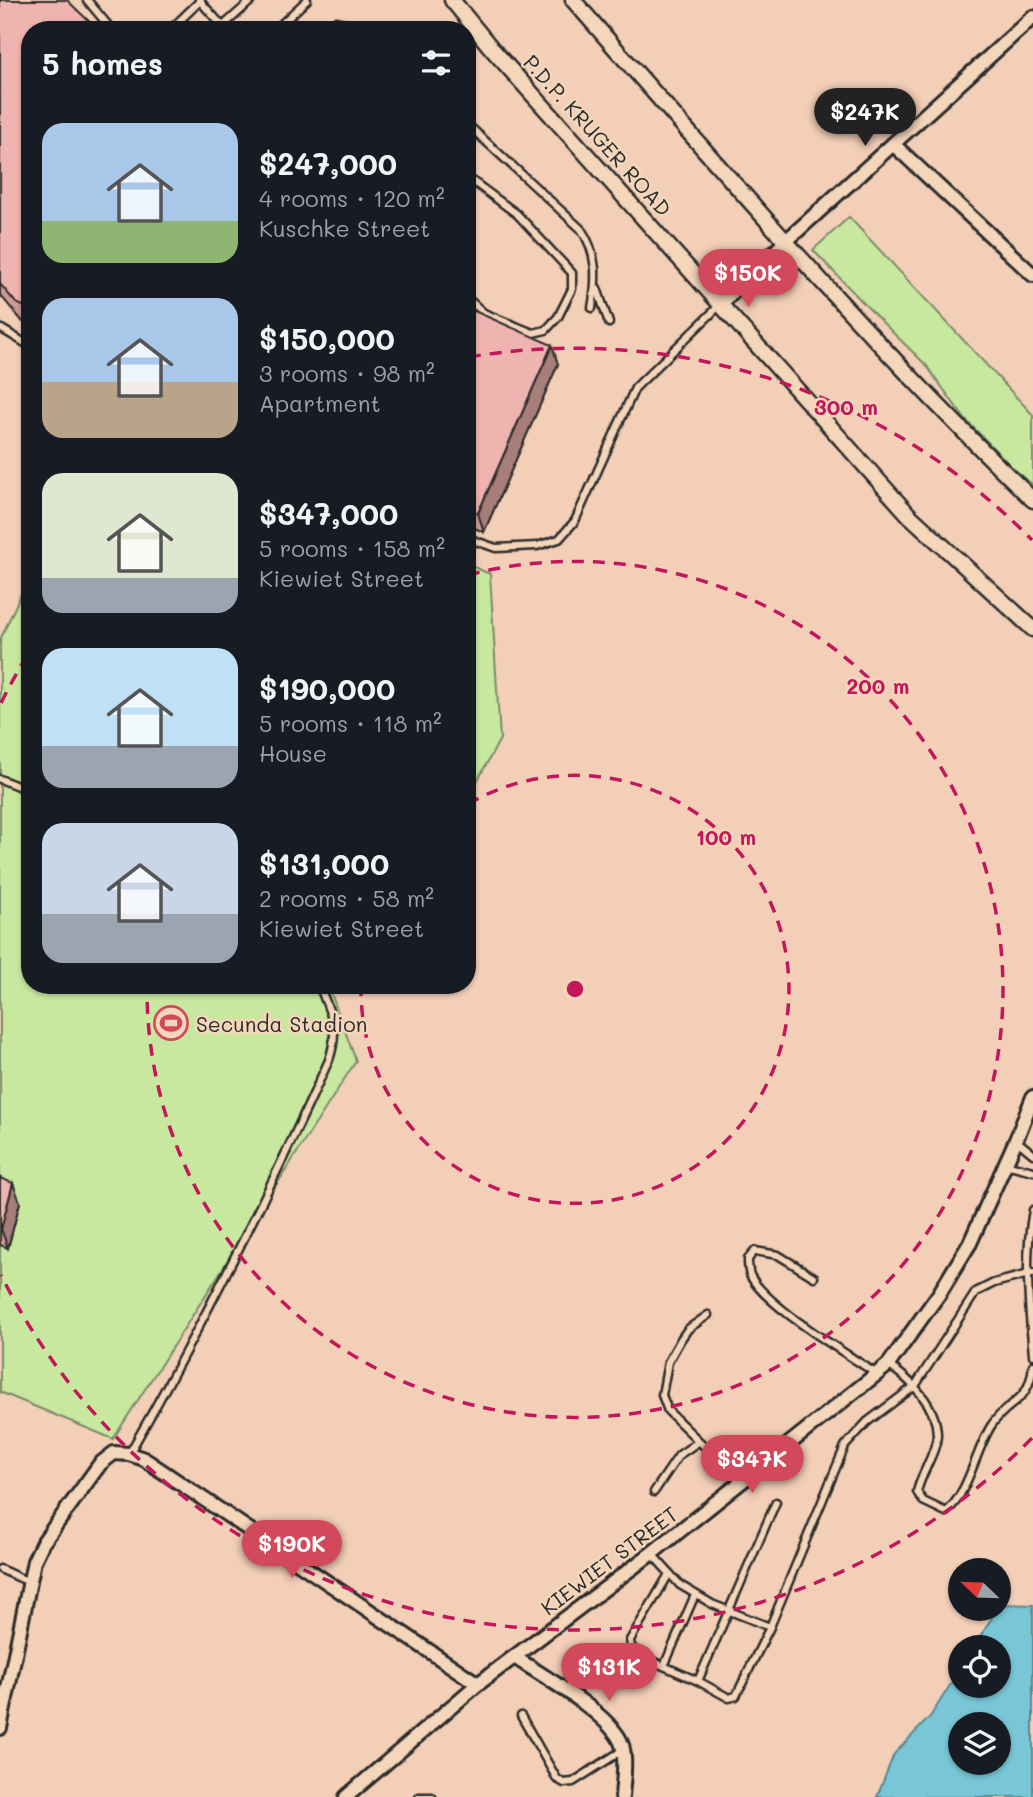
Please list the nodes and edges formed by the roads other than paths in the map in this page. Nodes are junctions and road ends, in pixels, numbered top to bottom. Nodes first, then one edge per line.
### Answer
1 (87, 0) edge
2 (200, 0) edge
3 (252, 0) edge
4 (307, 0) edge
5 (452, 0) edge
6 (573, 0) edge
7 (1033, 17) edge
8 (104, 21) edge
9 (179, 21) edge
10 (218, 21) edge
11 (231, 21) edge
12 (285, 21) edge
13 (469, 21) edge
14 (476, 29) edge
15 (476, 132) edge
16 (893, 144) junction
17 (476, 184) edge
18 (785, 242) junction
19 (1033, 275) edge
20 (596, 283) junction
21 (721, 304) junction
22 (476, 306) edge
23 (592, 308) dead end
24 (609, 323) dead end
25 (0, 328) edge
26 (21, 341) edge
27 (1033, 500) edge
28 (476, 541) edge
29 (1033, 629) edge
30 (0, 779) edge
31 (21, 787) edge
32 (322, 994) edge
33 (1033, 1097) edge
34 (1016, 1140) junction
35 (1033, 1154) edge
36 (1005, 1164) junction
37 (1033, 1171) edge
38 (1033, 1210) edge
39 (1031, 1273) edge
40 (814, 1277) dead end
41 (708, 1315) dead end
42 (1033, 1355) edge
43 (888, 1364) junction
44 (1033, 1365) edge
45 (875, 1373) junction
46 (915, 1386) junction
47 (1031, 1388) edge
48 (698, 1442) junction
49 (129, 1454) junction
50 (741, 1482) junction
51 (654, 1492) dead end
52 (776, 1502) dead end
53 (652, 1553) junction
54 (0, 1569) edge
55 (668, 1574) junction
56 (29, 1582) junction
57 (695, 1595) junction
58 (729, 1611) junction
59 (770, 1627) junction
60 (514, 1657) junction
61 (664, 1666) junction
62 (698, 1681) junction
63 (478, 1685) junction
64 (522, 1716) dead end
65 (0, 1728) edge
66 (623, 1750) junction
67 (346, 1797) edge
68 (419, 1797) edge
69 (432, 1797) edge
70 (622, 1797) edge

1 - 8 lane
2 - 9 lane
2 - 10 lane
3 - 11 lane
4 - 12 lane
5 - 13 street, P.D.P. KRUGER ROAD
6 - 18 street
7 - 16 street
14 - 21 street, P.D.P. KRUGER ROAD
15 - 20 lane
16 - 18 street
16 - 19 street
17 - 22 lane
18 - 21 street
18 - 27 street
20 - 23 lane
20 - 24 lane
21 - 28 lane
21 - 29 street, P.D.P. KRUGER ROAD
25 - 26 lane
30 - 31 lane
32 - 49 lane
33 - 34 street, KIEWIET STREET
34 - 35 lane
34 - 36 street, KIEWIET STREET
36 - 37 lane
36 - 43 street, KIEWIET STREET
38 - 39 lane
39 - 42 lane
39 - 46 lane
40 - 45 lane
41 - 48 lane
43 - 45 street, KIEWIET STREET
43 - 46 lane
44 - 47 lane
45 - 50 street, KIEWIET STREET
46 - 47 lane
46 - 59 lane
48 - 50 lane
48 - 51 lane
49 - 56 street
49 - 63 street
50 - 53 street, KIEWIET STREET
52 - 58 lane
53 - 55 lane
53 - 60 street, KIEWIET STREET
54 - 56 lane
55 - 57 lane
55 - 61 lane
56 - 65 street
57 - 58 lane
57 - 61 lane
58 - 59 lane
58 - 62 lane
59 - 62 lane
60 - 63 street, KIEWIET STREET
60 - 66 street
61 - 62 lane
63 - 67 street, KIEWIET STREET
64 - 66 lane
66 - 70 street
68 - 69 lane

